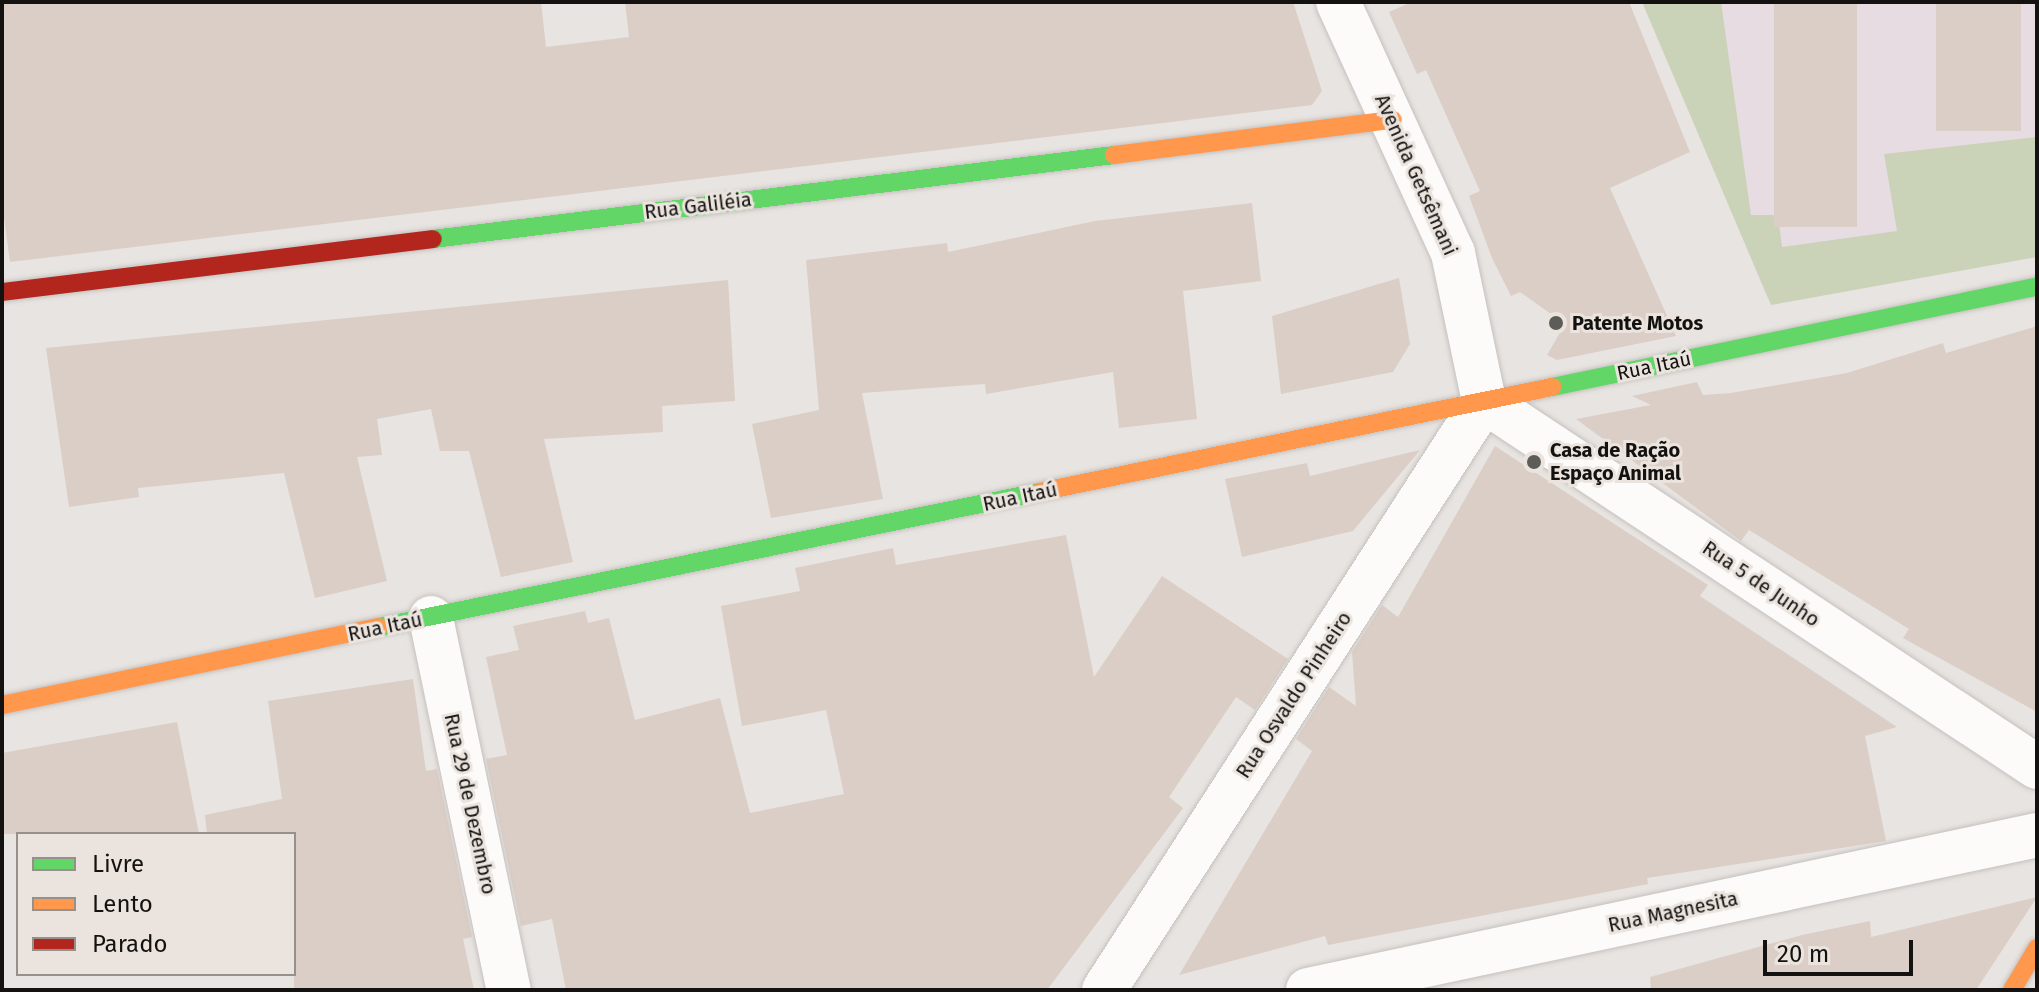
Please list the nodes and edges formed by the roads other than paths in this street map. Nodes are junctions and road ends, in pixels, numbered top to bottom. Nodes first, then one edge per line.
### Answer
1 (1338, 2) edge
2 (1393, 120) junction
3 (2037, 287) edge
4 (2, 292) edge
5 (1484, 401) junction
6 (431, 618) junction
7 (2, 705) edge
8 (2037, 767) edge
9 (2037, 835) edge
10 (2037, 948) edge
11 (509, 990) edge
12 (1104, 990) edge
13 (1308, 990) edge
14 (2012, 990) edge

1 - 2 street, Avenida Getsêmani
2 - 4 street, Rua Galiléia
2 - 5 street, Avenida Getsêmani
3 - 5 street, Rua Itaú
5 - 6 street, Rua Itaú
5 - 8 street, Rua 5 de Junho
5 - 12 street, Rua Osvaldo Pinheiro
6 - 7 street, Rua Itaú
6 - 11 street, Rua 29 de Dezembro
9 - 13 street, Rua Magnesita
10 - 14 street

